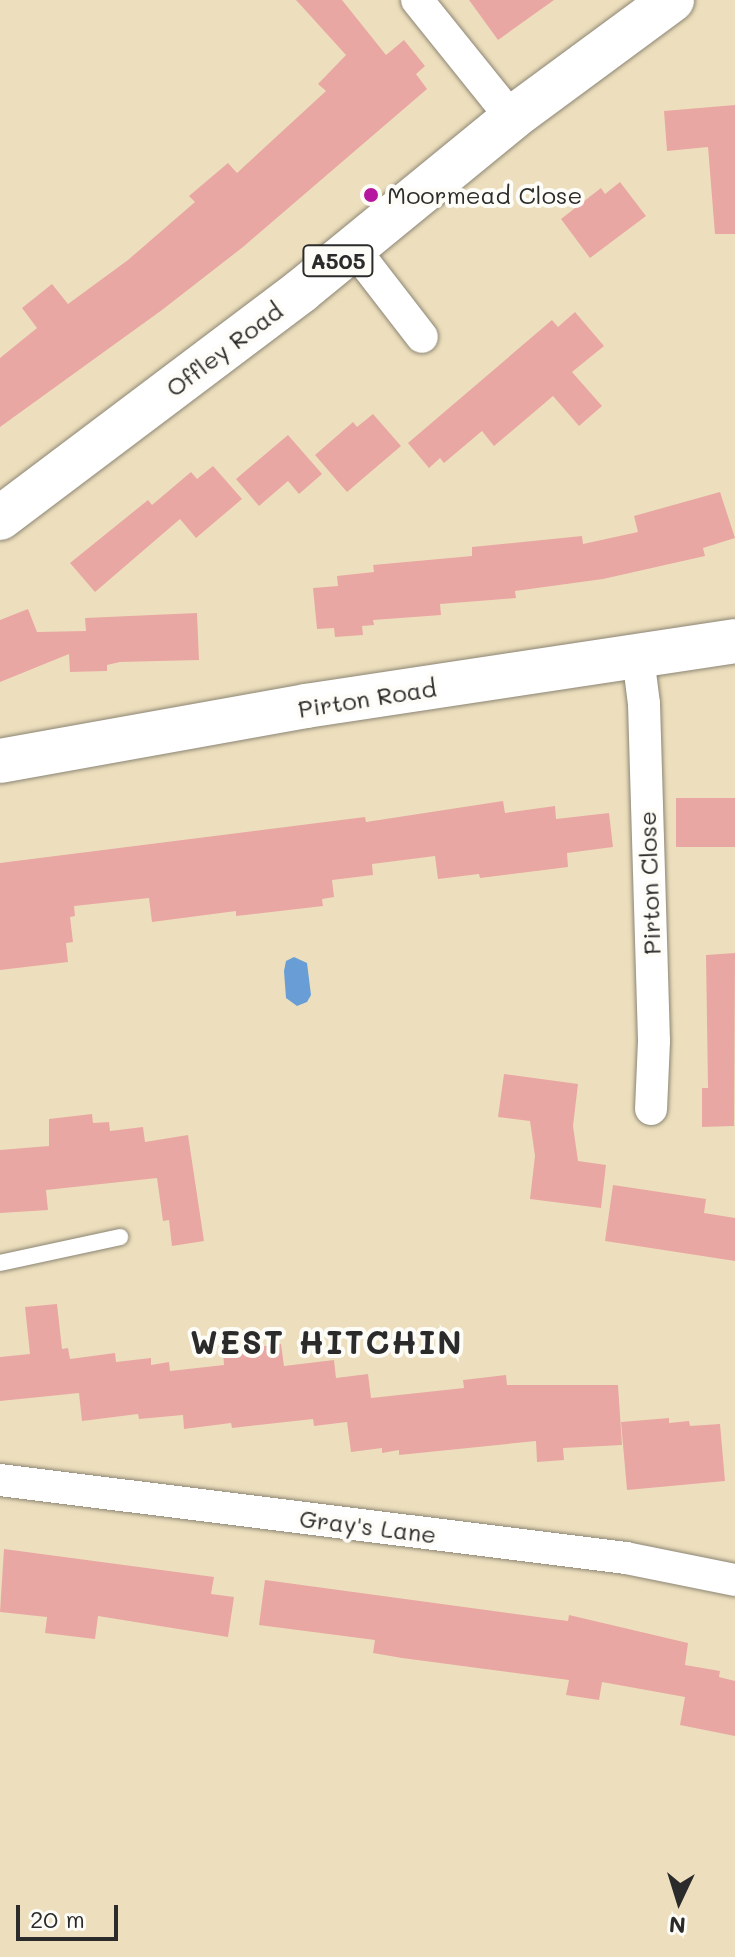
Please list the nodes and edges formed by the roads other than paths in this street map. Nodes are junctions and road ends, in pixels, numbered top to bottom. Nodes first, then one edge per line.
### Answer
1 (417, 0) edge
2 (672, 0) edge
3 (512, 118) junction
4 (354, 249) junction
5 (422, 337) dead end
6 (0, 518) edge
7 (735, 641) edge
8 (638, 657) junction
9 (0, 761) edge
10 (651, 1109) dead end
11 (120, 1237) dead end
12 (0, 1263) edge
13 (0, 1480) edge
14 (735, 1580) edge

1 - 3 street
2 - 3 main road, Offley Road / A505
3 - 4 main road, Offley Road / A505
4 - 5 street
4 - 6 main road, Offley Road / A505
7 - 8 main road, Pirton Road
8 - 9 main road, Pirton Road
8 - 10 street, Pirton Close
11 - 12 lane
13 - 14 street, Gray's Lane

